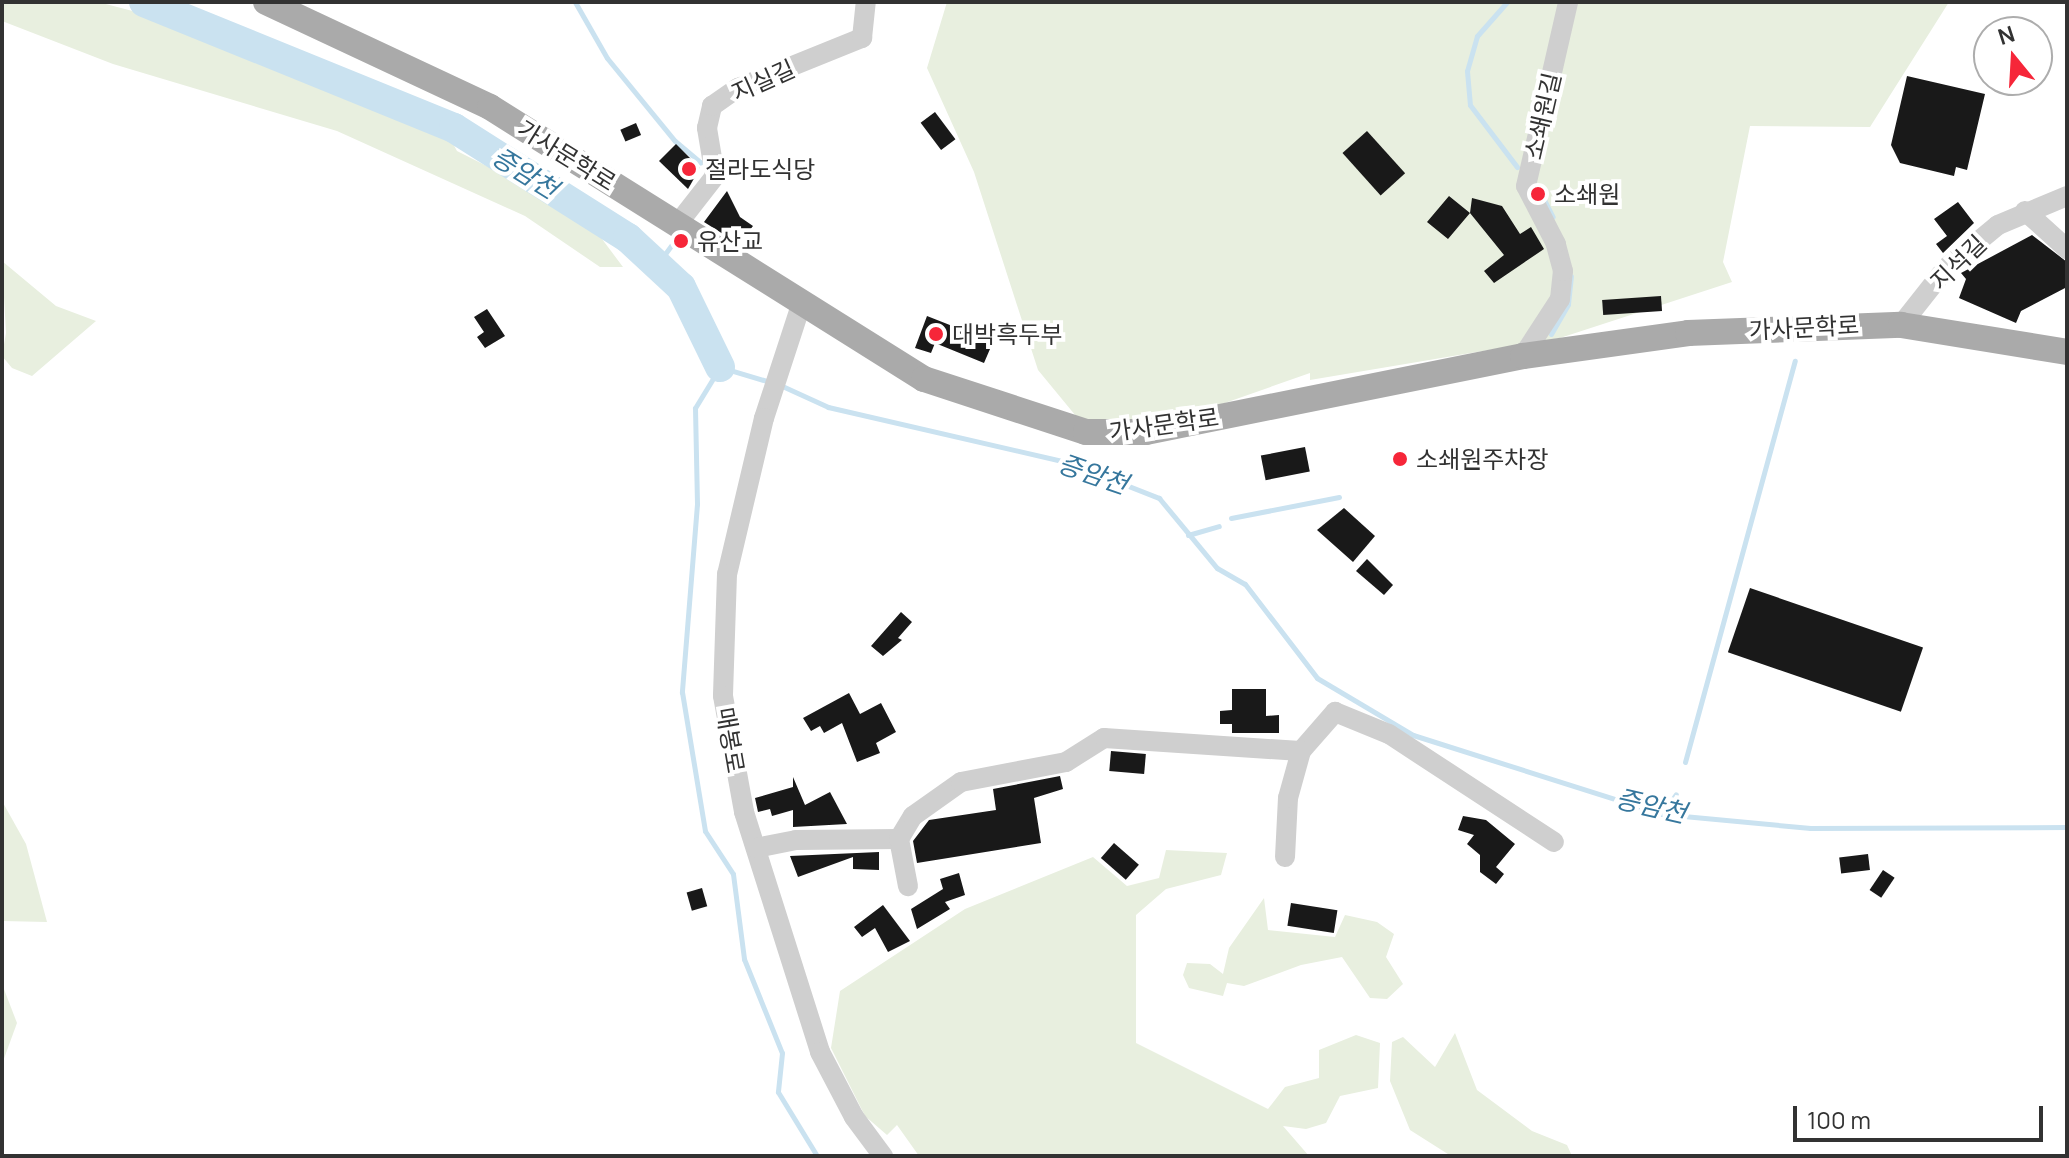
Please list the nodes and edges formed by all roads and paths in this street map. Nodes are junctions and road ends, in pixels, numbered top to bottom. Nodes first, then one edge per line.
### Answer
1 (266, 2) edge
2 (866, 2) edge
3 (1568, 2) edge
4 (2067, 196) edge
5 (2025, 211) junction
6 (676, 226) junction
7 (2067, 249) edge
8 (801, 305) junction
9 (1901, 325) junction
10 (2067, 352) edge
11 (1523, 356) junction
12 (1301, 751) junction
13 (899, 839) junction
14 (1554, 842) dead end
15 (756, 848) junction
16 (1285, 857) dead end
17 (908, 886) dead end
18 (883, 1156) edge

1 - 6 main road, 가사문학로
2 - 6 street, 지실길
3 - 11 street, 소쇄원길
4 - 5 street, 지석길
5 - 7 street
5 - 9 street, 지석길
6 - 8 main road, 가사문학로
8 - 11 main road, 가사문학로
8 - 15 street, 매봉로
9 - 10 main road, 가사문학로
9 - 11 main road, 가사문학로
12 - 13 street
12 - 14 street
12 - 16 street
13 - 15 street
13 - 17 street
15 - 18 street, 매봉로

